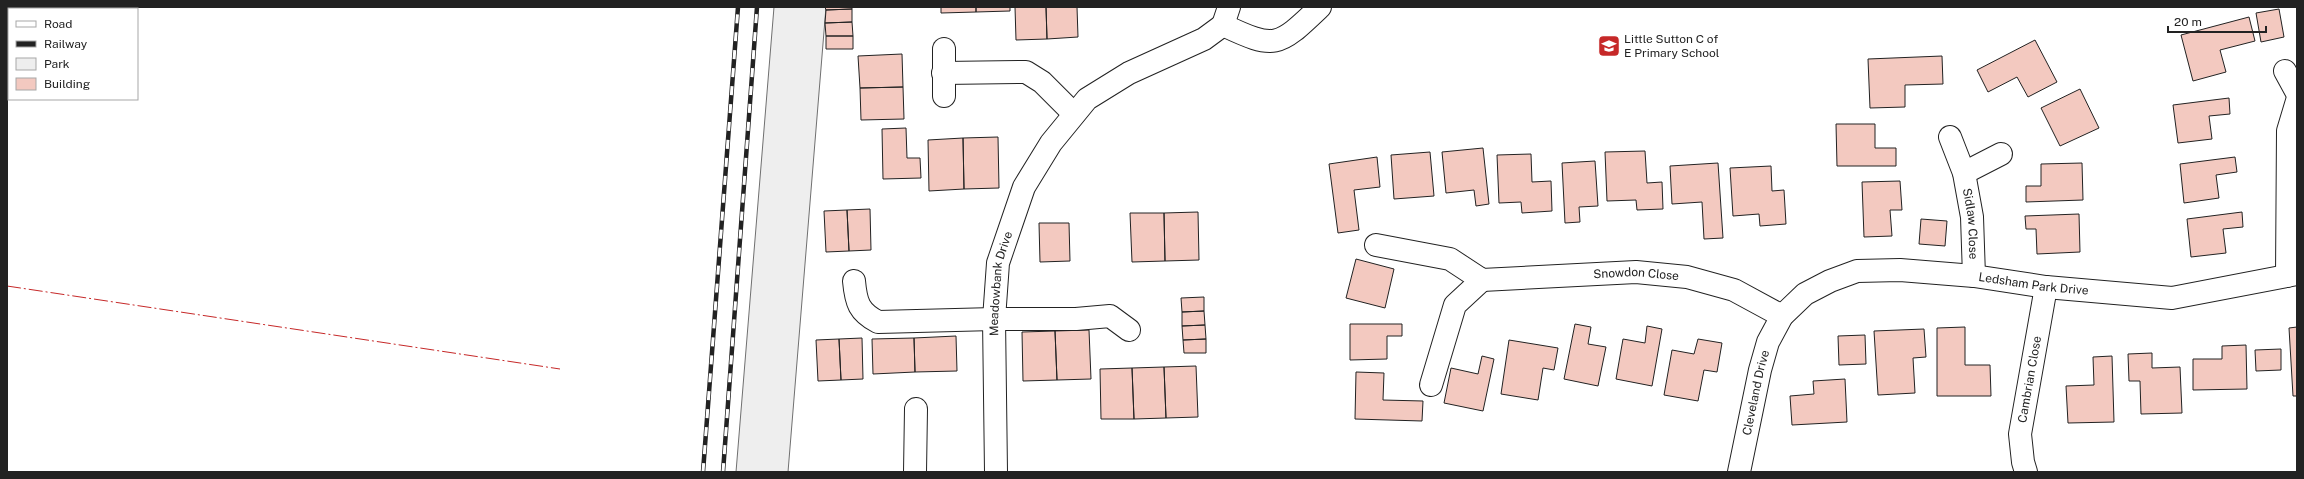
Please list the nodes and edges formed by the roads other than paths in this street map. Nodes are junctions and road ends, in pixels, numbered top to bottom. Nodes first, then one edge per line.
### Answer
1 (1320, 7) edge
2 (1226, 16) edge
3 (944, 49) dead end
4 (2285, 71) dead end
5 (943, 73) junction
6 (2297, 93) edge
7 (944, 96) dead end
8 (2297, 101) edge
9 (1074, 114) junction
10 (1950, 137) dead end
11 (2001, 154) dead end
12 (1964, 173) junction
13 (1376, 245) dead end
14 (2292, 275) edge
15 (1974, 276) junction
16 (1482, 280) junction
17 (854, 282) dead end
18 (2046, 287) junction
19 (1782, 316) junction
20 (994, 319) junction
21 (1129, 330) dead end
22 (1431, 385) dead end
23 (916, 409) dead end
24 (915, 472) edge
25 (996, 472) edge
26 (1739, 472) edge
27 (2026, 472) edge

1 - 2 street
2 - 9 street, Meadowbank Drive
3 - 5 street
4 - 6 street
5 - 7 street
5 - 9 street
8 - 14 street
9 - 20 street, Meadowbank Drive
10 - 12 street, Sidlaw Close
11 - 12 street, Sidlaw Close
12 - 15 street, Sidlaw Close
13 - 16 street
14 - 18 street, Ledsham Park Drive
15 - 18 street, Ledsham Park Drive
15 - 19 street, Ledsham Park Drive
16 - 19 street, Snowdon Close
16 - 22 street
17 - 20 street
18 - 27 street, Cambrian Close
19 - 26 street, Cleveland Drive
20 - 21 street
20 - 25 street, Meadowbank Drive
23 - 24 street

